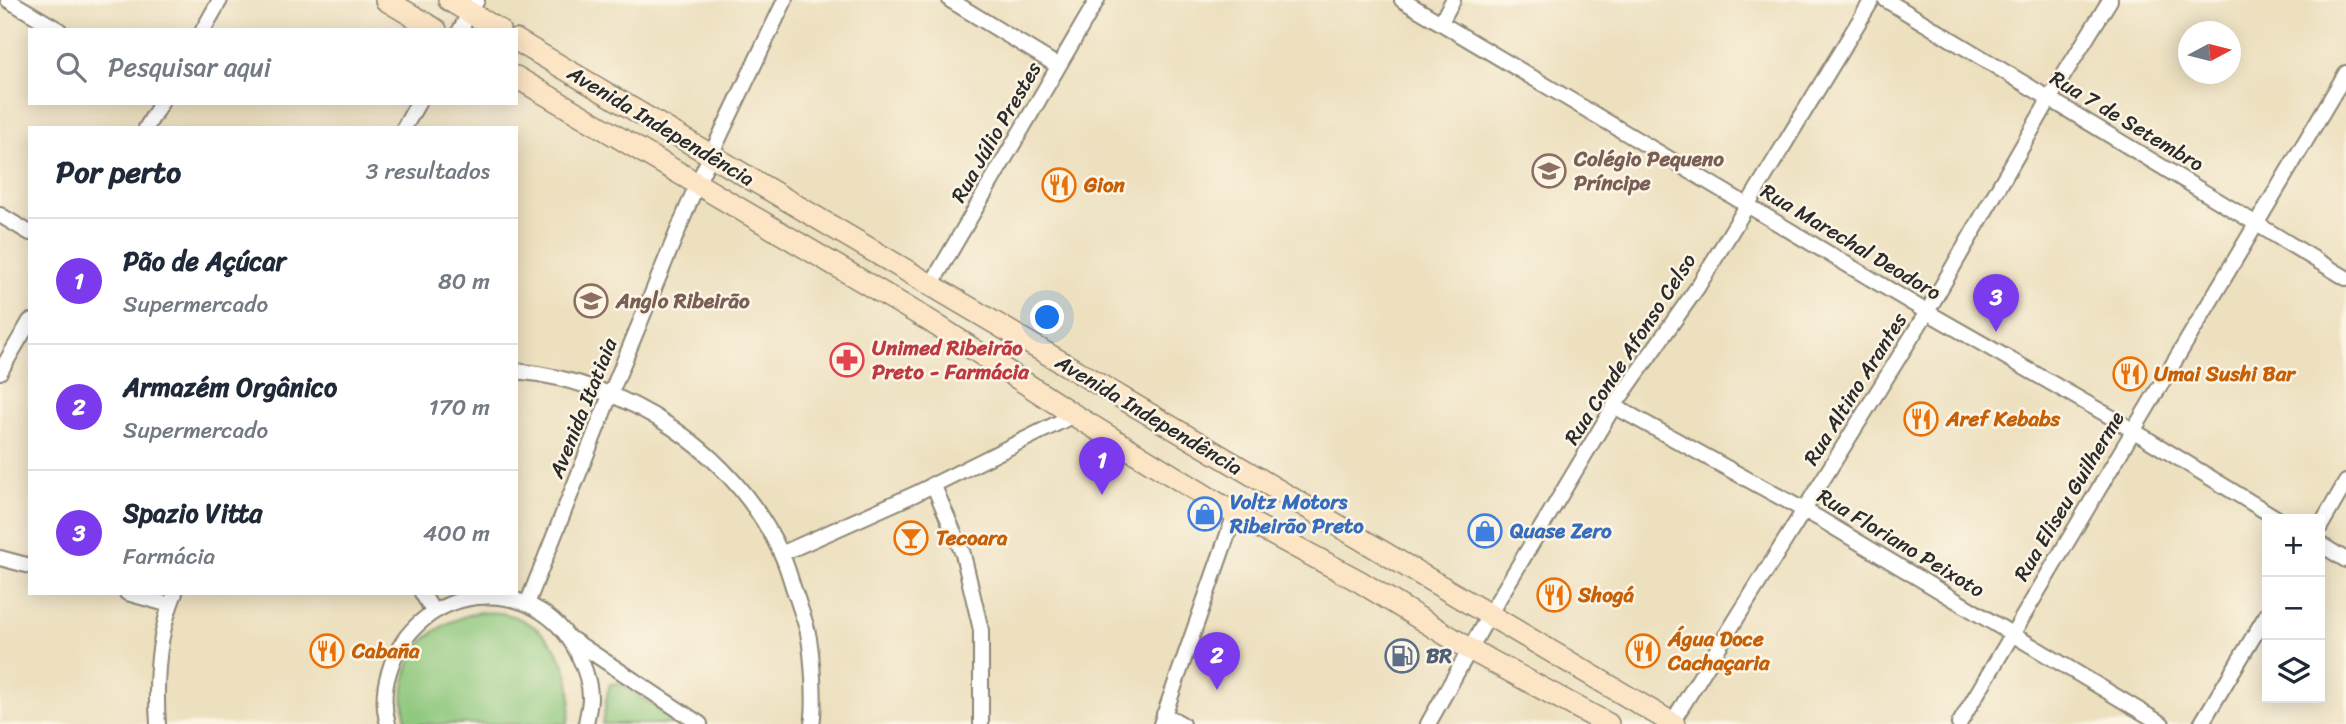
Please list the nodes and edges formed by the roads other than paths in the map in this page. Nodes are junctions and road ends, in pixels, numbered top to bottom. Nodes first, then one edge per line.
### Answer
1 (8, 0) edge
2 (220, 0) edge
3 (386, 0) edge
4 (449, 0) edge
5 (785, 0) edge
6 (950, 0) edge
7 (1097, 0) edge
8 (1402, 0) edge
9 (1453, 0) edge
10 (1872, 0) edge
11 (1886, 0) edge
12 (2110, 0) edge
13 (469, 14) edge
14 (1441, 22) junction
15 (56, 28) edge
16 (204, 28) edge
17 (433, 28) edge
18 (495, 28) edge
19 (518, 41) edge
20 (1058, 66) junction
21 (2346, 73) edge
22 (518, 78) edge
23 (2049, 99) junction
24 (160, 105) edge
25 (417, 105) edge
26 (147, 126) edge
27 (405, 126) edge
28 (710, 156) junction
29 (697, 184) junction
30 (1747, 205) junction
31 (0, 215) edge
32 (2255, 223) junction
33 (28, 232) edge
34 (2346, 278) edge
35 (931, 285) junction
36 (1927, 312) junction
37 (28, 324) edge
38 (518, 371) edge
39 (0, 372) edge
40 (611, 393) junction
41 (1614, 406) junction
42 (1074, 415) junction
43 (2132, 430) junction
44 (2346, 482) edge
45 (933, 484) junction
46 (1804, 510) junction
47 (1235, 514) junction
48 (2270, 514) edge
49 (2325, 518) edge
50 (2325, 547) edge
51 (781, 554) junction
52 (0, 558) edge
53 (2346, 560) edge
54 (28, 565) edge
55 (142, 595) edge
56 (423, 595) edge
57 (172, 599) edge
58 (527, 604) junction
59 (433, 611) junction
60 (1489, 615) junction
61 (2262, 622) edge
62 (2012, 634) junction
63 (571, 639) junction
64 (1471, 650) junction
65 (1163, 719) edge
66 (158, 724) edge
67 (388, 724) edge
68 (586, 724) edge
69 (700, 724) edge
70 (812, 724) edge
71 (981, 724) edge
72 (1182, 724) edge
73 (1428, 724) edge
74 (1608, 724) edge
75 (1672, 724) edge
76 (1959, 724) edge
77 (2162, 724) edge
78 (2201, 724) edge

1 - 15 street
2 - 16 street
3 - 17 main road
4 - 13 main road
5 - 28 street, Avenida Itatiaia
6 - 20 street
7 - 20 street, Rua Júlio Prestes
8 - 14 street, Rua Marechal Deodoro
9 - 14 street
10 - 30 street, Rua Conde Afonso Celso
11 - 23 street, Rua 7 de Setembro
12 - 23 street, Rua Altino Arantes
13 - 18 main road
14 - 30 street, Rua Marechal Deodoro
19 - 28 main road, Avenida Independência
20 - 35 street, Rua Júlio Prestes
21 - 32 street, Rua Eliseu Guilherme
22 - 29 main road, Avenida Independência
23 - 32 street, Rua 7 de Setembro
23 - 36 street, Rua Altino Arantes
24 - 26 street
25 - 27 street
28 - 29 street, Avenida Itatiaia
28 - 35 main road, Avenida Independência
29 - 40 street, Avenida Itatiaia
29 - 42 main road, Avenida Independência
30 - 36 street, Rua Marechal Deodoro
30 - 41 street, Rua Conde Afonso Celso
31 - 33 street
32 - 34 street, Rua 7 de Setembro
32 - 43 street, Rua Eliseu Guilherme
35 - 60 main road, Avenida Independência
36 - 43 street, Rua Marechal Deodoro
36 - 46 street, Rua Altino Arantes
37 - 39 street
38 - 40 street
40 - 51 street
40 - 58 street, Avenida Itatiaia
41 - 46 street, Rua Floriano Peixoto
41 - 60 street, Rua Conde Afonso Celso
42 - 45 street
42 - 47 main road, Avenida Independência
43 - 48 street, Rua Marechal Deodoro
43 - 62 street, Rua Eliseu Guilherme
44 - 49 street
45 - 51 street
45 - 71 street
46 - 62 street, Rua Floriano Peixoto
46 - 75 street, Rua Altino Arantes
47 - 64 main road, Avenida Independência
47 - 65 street
50 - 53 street
51 - 70 street
52 - 54 street
55 - 57 street
56 - 59 street
57 - 66 street
58 - 59 street
58 - 63 street
59 - 67 street
60 - 64 street, Rua Conde Afonso Celso
60 - 75 main road, Avenida Independência
61 - 78 street
62 - 76 street, Rua Eliseu Guilherme
62 - 77 street, Rua Floriano Peixoto
63 - 68 street
63 - 69 street
64 - 73 street, Rua Conde Afonso Celso
64 - 74 main road, Avenida Independência
65 - 72 street

